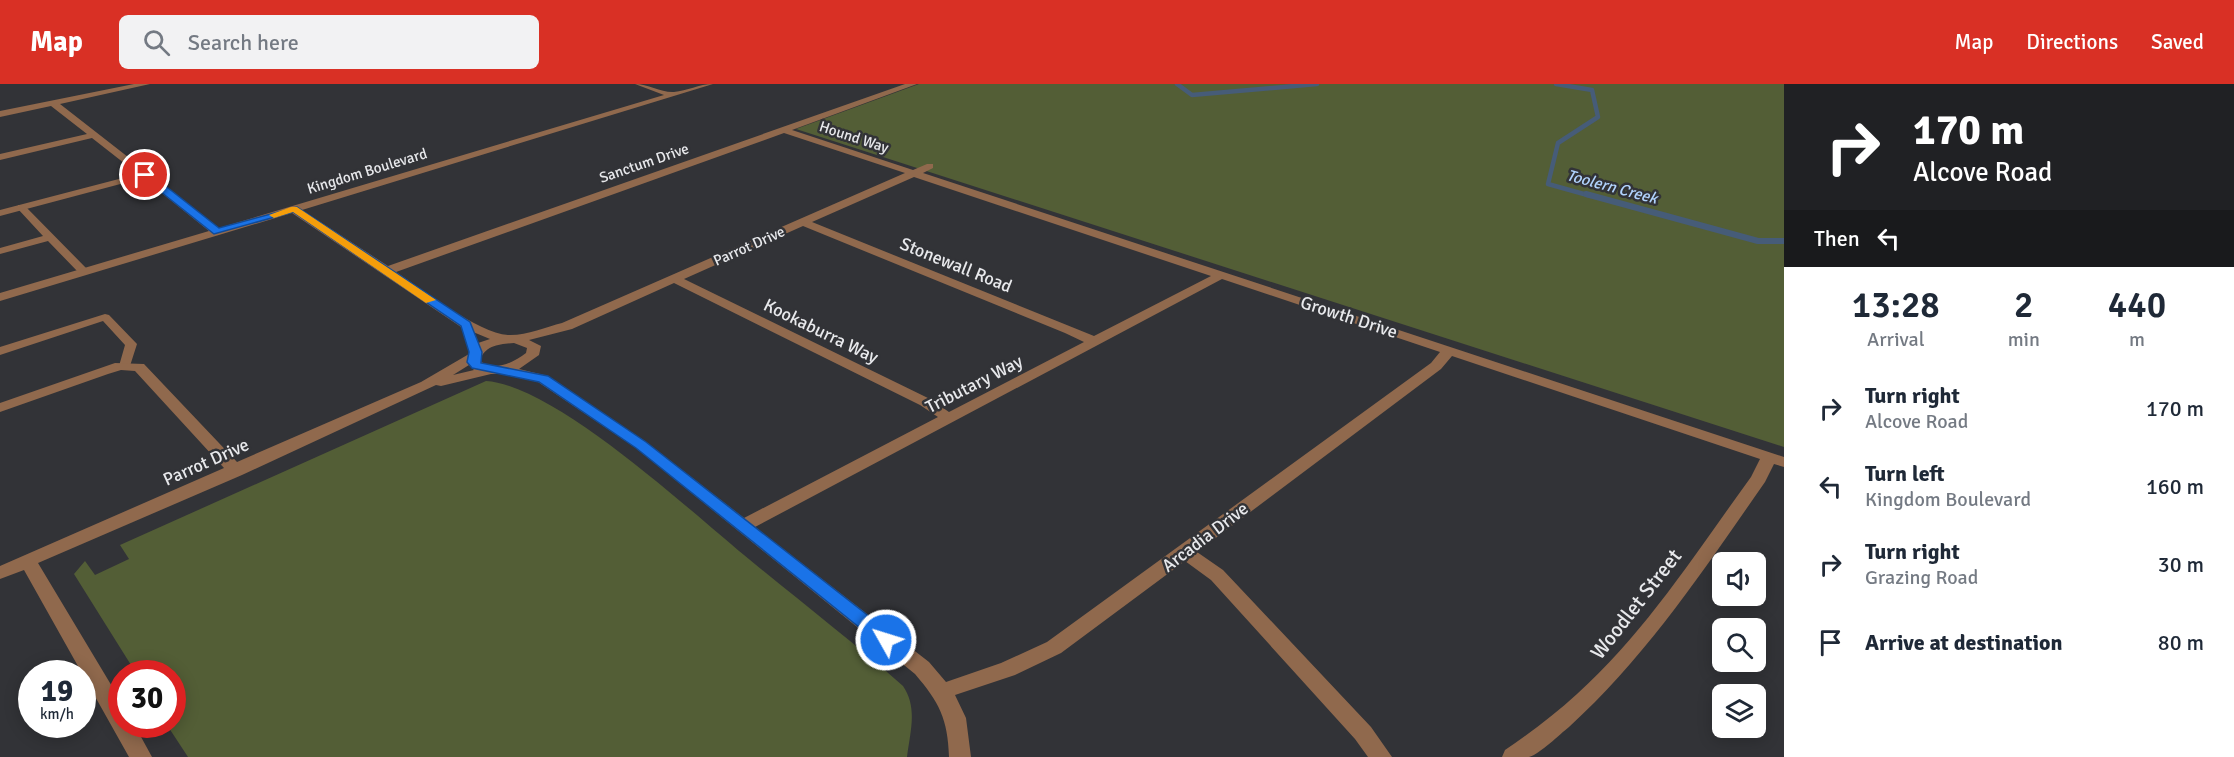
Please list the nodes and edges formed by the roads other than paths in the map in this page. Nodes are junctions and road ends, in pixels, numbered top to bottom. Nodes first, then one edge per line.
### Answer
1 (144, 84) edge
2 (639, 84) edge
3 (709, 84) edge
4 (913, 84) edge
5 (673, 95) junction
6 (53, 103) junction
7 (0, 114) edge
8 (784, 130) junction
9 (94, 135) junction
10 (0, 157) edge
11 (930, 166) dead end
12 (914, 173) junction
13 (145, 175) junction
14 (21, 207) junction
15 (294, 209) junction
16 (0, 213) edge
17 (803, 222) junction
18 (218, 232) junction
19 (51, 237) junction
20 (0, 251) edge
21 (386, 271) junction
22 (84, 272) junction
23 (1221, 275) junction
24 (675, 279) junction
25 (0, 297) edge
26 (466, 324) junction
27 (567, 326) junction
28 (510, 339) junction
29 (1095, 342) junction
30 (0, 351) edge
31 (1449, 351) junction
32 (533, 353) junction
33 (474, 354) junction
34 (125, 366) junction
35 (496, 369) junction
36 (543, 379) junction
37 (426, 385) junction
38 (0, 408) edge
39 (949, 418) junction
40 (1776, 459) edge
41 (236, 471) junction
42 (743, 526) junction
43 (1185, 552) junction
44 (28, 561) junction
45 (0, 573) edge
46 (943, 691) junction
47 (108, 700) edge
48 (130, 738) edge
49 (141, 757) edge
50 (960, 757) edge
51 (1381, 757) edge
52 (1513, 757) edge

1 - 6 street
2 - 5 street
3 - 5 street, Kingdom Boulevard
4 - 8 street, Sanctum Drive
5 - 15 street, Kingdom Boulevard
6 - 7 street
6 - 9 street
8 - 12 street, Hound Way
8 - 21 street, Sanctum Drive
9 - 10 street
9 - 13 street
11 - 12 street, Parrot Drive
12 - 17 street, Parrot Drive
12 - 23 street, Growth Drive
13 - 14 street
13 - 18 street
14 - 16 street
14 - 19 lane
15 - 18 street, Kingdom Boulevard
15 - 21 street
17 - 24 street, Parrot Drive
17 - 29 street, Stonewall Road
18 - 22 street, Kingdom Boulevard
19 - 20 lane
19 - 22 lane
21 - 26 street
22 - 25 street, Kingdom Boulevard
23 - 29 street, Tributary Way
23 - 31 street, Growth Drive
24 - 27 street, Parrot Drive
24 - 39 street, Kookaburra Way
26 - 28 street
26 - 33 street
27 - 28 street, Parrot Drive
27 - 32 street, Parrot Drive
28 - 32 street
28 - 33 street, Parrot Drive
29 - 39 street, Tributary Way
30 - 34 lane
31 - 40 street, Growth Drive
31 - 43 street, Arcadia Drive
32 - 35 street, Parrot Drive
32 - 36 street
33 - 35 street
33 - 37 street, Parrot Drive
34 - 38 street
34 - 41 street
35 - 36 street
35 - 37 street, Parrot Drive
36 - 42 street
37 - 41 street, Parrot Drive
39 - 42 street, Tributary Way
40 - 52 street, Woodlet Street
41 - 44 street, Parrot Drive
42 - 46 street
43 - 46 street, Arcadia Drive
43 - 51 street
44 - 45 street, Parrot Drive
44 - 47 street
46 - 50 street
48 - 49 street

